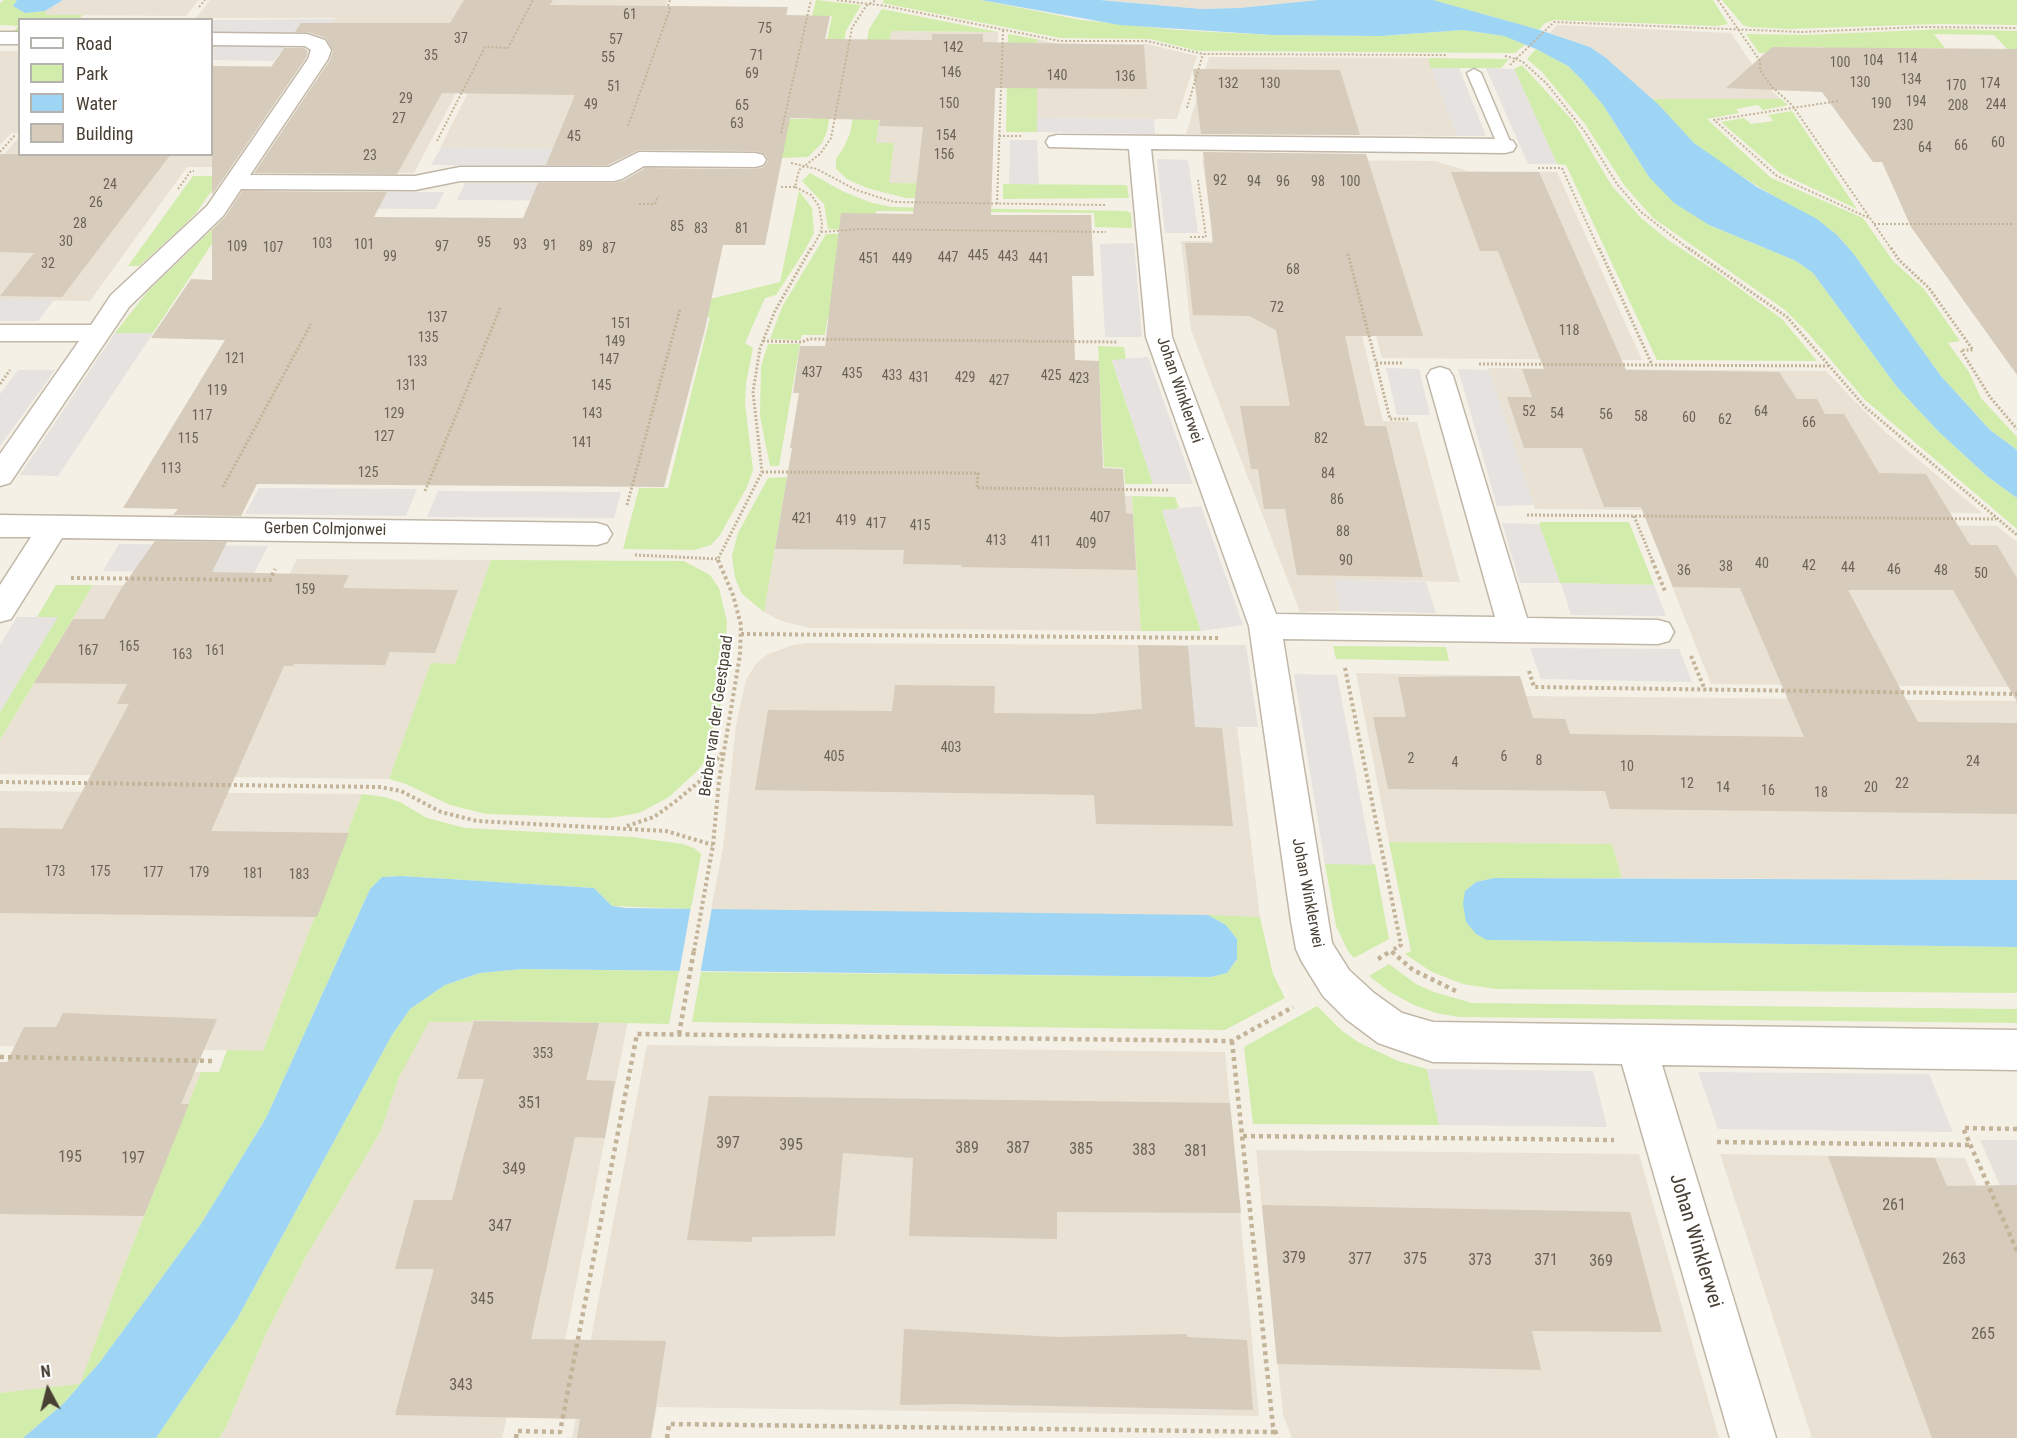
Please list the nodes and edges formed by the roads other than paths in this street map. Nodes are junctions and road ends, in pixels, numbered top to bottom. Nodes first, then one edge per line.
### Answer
1 (0, 38) edge
2 (18, 38) edge
3 (213, 39) edge
4 (1474, 73) road end
5 (1057, 142) dead end
6 (1139, 143) junction
7 (1505, 146) joint
8 (764, 161) road end
9 (233, 182) junction
10 (0, 333) edge
11 (99, 333) junction
12 (1440, 375) dead end
13 (0, 476) edge
14 (0, 526) edge
15 (54, 526) junction
16 (597, 534) dead end
17 (0, 610) edge
18 (1515, 631) junction
19 (1266, 632) junction
20 (1658, 632) dead end
21 (1636, 1044) junction
22 (2017, 1050) edge
23 (1753, 1438) edge

1 - 2 street
3 - 9 street
4 - 7 lane
5 - 6 street
6 - 7 street
6 - 19 street, Johan Winklerwei
8 - 9 street
9 - 11 street
10 - 11 street
11 - 13 street
12 - 18 street
14 - 15 street, Gerben Colmjonwei
15 - 16 street, Gerben Colmjonwei
15 - 17 street
18 - 19 street
18 - 20 street
19 - 21 street, Johan Winklerwei
21 - 22 street, Johan Winklerwei
21 - 23 street, Johan Winklerwei

